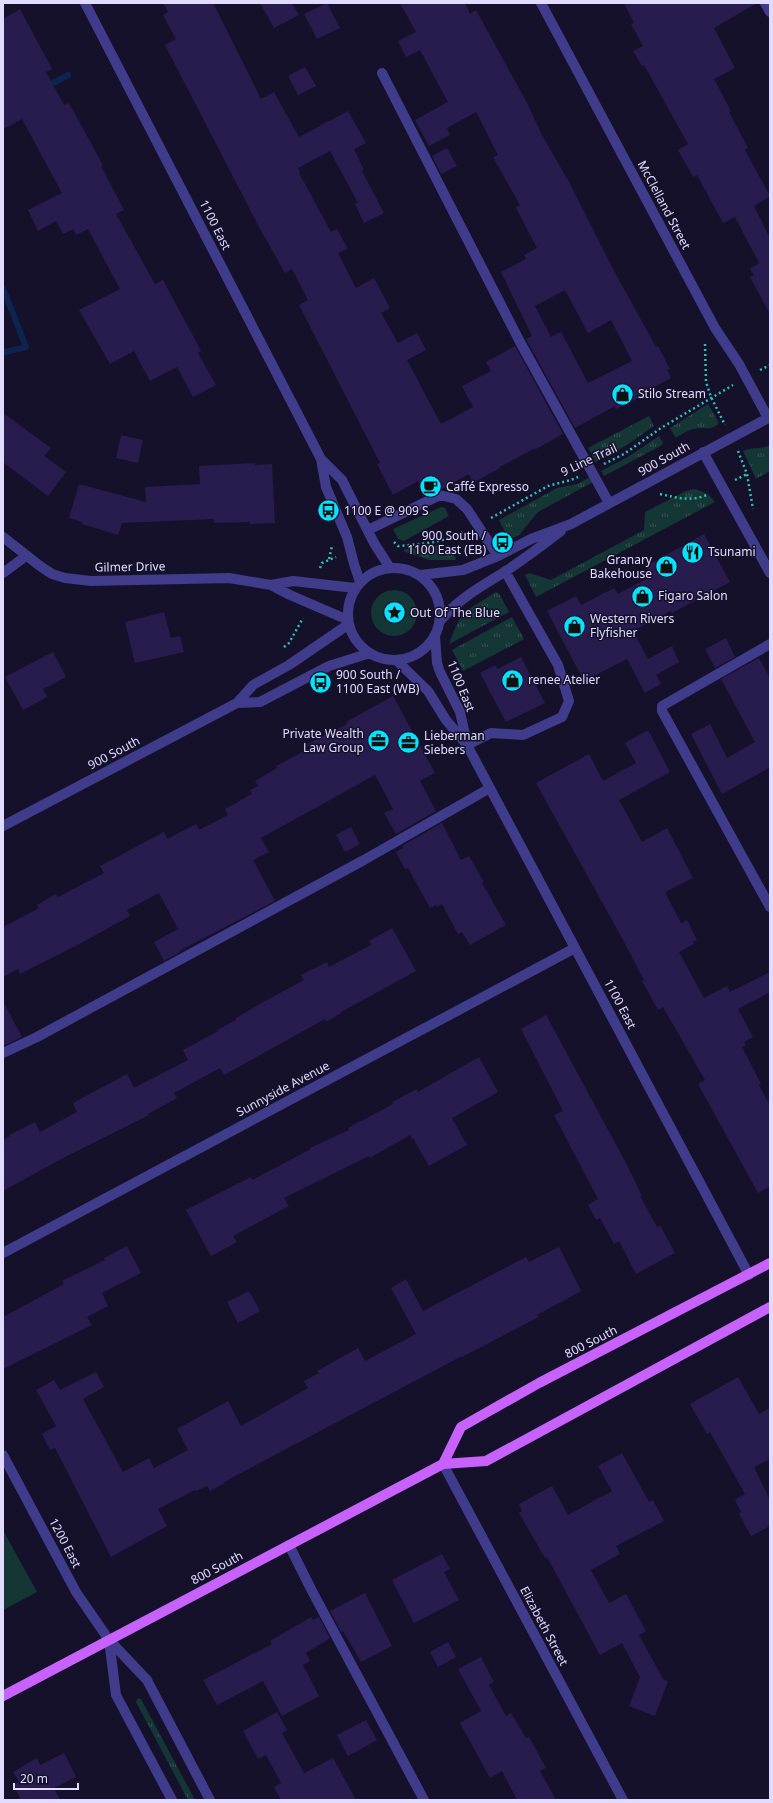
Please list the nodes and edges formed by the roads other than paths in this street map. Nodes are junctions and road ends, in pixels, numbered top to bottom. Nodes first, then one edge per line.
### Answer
1 (85, 3) edge
2 (541, 3) edge
3 (765, 3) edge
4 (770, 12) edge
5 (382, 73) dead end
6 (769, 417) edge
7 (703, 452) junction
8 (321, 459) junction
9 (609, 503) junction
10 (571, 524) junction
11 (368, 530) junction
12 (3, 537) edge
13 (26, 556) junction
14 (498, 556) junction
15 (390, 568) junction
16 (505, 571) junction
17 (3, 573) edge
18 (770, 573) edge
19 (420, 575) junction
20 (271, 585) junction
21 (358, 585) junction
22 (348, 622) junction
23 (440, 622) junction
24 (435, 636) junction
25 (770, 644) edge
26 (370, 653) junction
27 (396, 660) junction
28 (237, 703) junction
29 (467, 745) junction
30 (490, 788) junction
31 (3, 826) edge
32 (770, 907) edge
33 (575, 948) junction
34 (3, 1053) edge
35 (3, 1253) edge
36 (770, 1263) edge
37 (749, 1275) junction
38 (769, 1309) edge
39 (3, 1455) edge
40 (443, 1464) junction
41 (289, 1545) junction
42 (109, 1640) junction
43 (3, 1696) edge
44 (172, 1800) edge
45 (210, 1800) edge
46 (424, 1800) edge
47 (623, 1800) edge

1 - 8 street, 1100 East
2 - 6 street, McClelland Street
3 - 4 street
5 - 9 street
6 - 7 street, 900 South
7 - 9 street, 900 South
7 - 18 street
8 - 11 street, 1100 East
8 - 21 street, 1100 East
9 - 10 street, 900 South
10 - 14 street, 900 South
10 - 16 street, 900 South
11 - 14 street
11 - 15 street, 1100 East
12 - 13 street, Gilmer Drive
13 - 17 street
13 - 20 street, Gilmer Drive
14 - 19 street, 900 South
15 - 19 street
15 - 21 street
16 - 23 street, 900 South
16 - 29 street
19 - 23 street
20 - 21 street, Gilmer Drive
20 - 22 street, Gilmer Drive
21 - 22 street
22 - 26 street
22 - 28 street, 900 South
23 - 24 street
24 - 27 street
24 - 29 street, 1100 East
25 - 32 street
26 - 27 street
26 - 28 street, 900 South
27 - 29 street, 1100 East
28 - 31 street, 900 South
29 - 30 street, 1100 East
30 - 33 street, 1100 East
30 - 34 street
33 - 35 street, Sunnyside Avenue
33 - 37 street, 1100 East
36 - 37 main road, 800 South
37 - 40 main road, 800 South
38 - 40 main road, 800 South
39 - 42 street, 1200 East
40 - 41 main road, 800 South
40 - 47 street, Elizabeth Street
41 - 42 main road, 800 South
41 - 46 street
42 - 43 main road, 800 South
42 - 44 street, 1200 East
42 - 45 street, 1200 East

